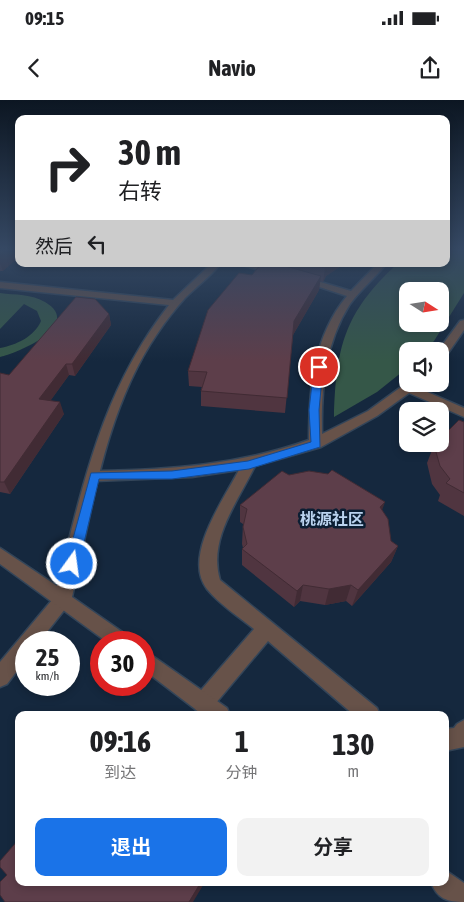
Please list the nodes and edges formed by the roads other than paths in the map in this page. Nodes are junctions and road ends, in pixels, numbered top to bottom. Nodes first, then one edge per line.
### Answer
1 (14, 286) edge
2 (192, 286) edge
3 (324, 286) edge
4 (359, 286) edge
5 (351, 294) junction
6 (175, 303) junction
7 (464, 323) edge
8 (449, 344) edge
9 (402, 392) edge
10 (422, 392) edge
11 (464, 413) edge
12 (316, 444) junction
13 (249, 465) junction
14 (95, 476) junction
15 (0, 555) edge
16 (63, 600) junction
17 (266, 628) junction
18 (38, 631) edge
19 (107, 631) edge
20 (15, 659) edge
21 (155, 667) edge
22 (0, 677) edge
23 (203, 703) junction
24 (214, 711) edge
25 (365, 711) edge
26 (464, 731) edge
27 (449, 739) edge
28 (448, 886) edge
29 (464, 899) edge

1 - 6 street
2 - 6 street
3 - 5 street
4 - 5 street
5 - 12 street
6 - 14 street
7 - 8 street
9 - 12 street
10 - 11 street
12 - 13 street
13 - 14 street
13 - 17 street
14 - 16 street
15 - 16 street
16 - 18 street
16 - 19 street
17 - 23 street
17 - 25 street
20 - 22 street
21 - 23 street
23 - 24 street
26 - 27 street
28 - 29 street

